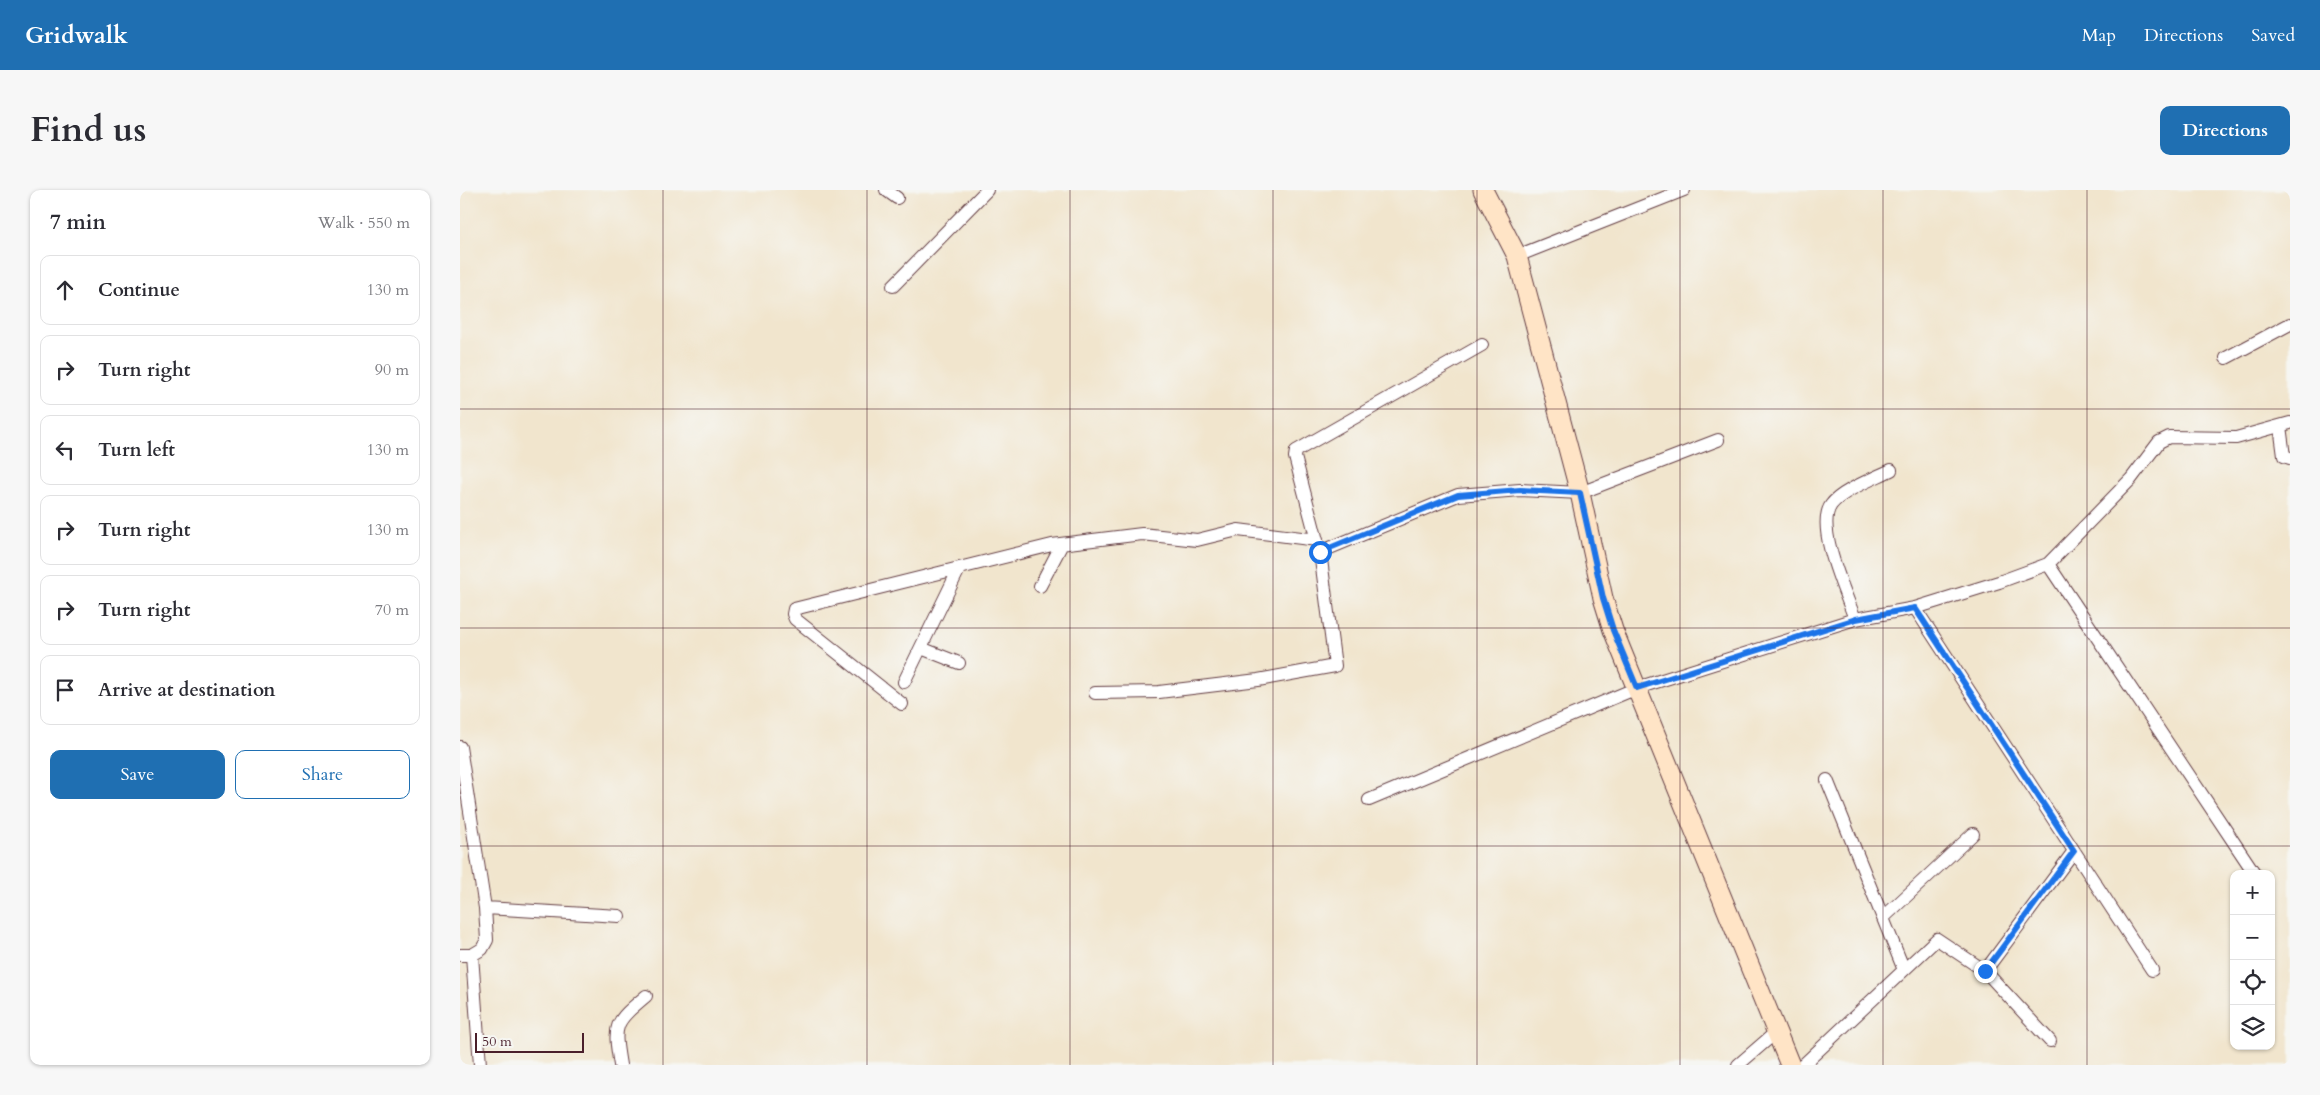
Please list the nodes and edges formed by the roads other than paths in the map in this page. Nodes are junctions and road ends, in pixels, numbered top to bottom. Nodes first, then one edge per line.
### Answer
1 (886, 190) edge
2 (987, 190) edge
3 (1484, 190) edge
4 (1684, 190) edge
5 (897, 198) dead end
6 (1516, 256) junction
7 (893, 286) dead end
8 (2290, 324) edge
9 (1482, 345) dead end
10 (2226, 358) dead end
11 (2285, 424) edge
12 (1718, 440) dead end
13 (2290, 458) edge
14 (1891, 470) dead end
15 (1580, 493) junction
16 (1062, 544) junction
17 (1318, 546) junction
18 (2048, 564) junction
19 (959, 569) junction
20 (1040, 586) dead end
21 (1915, 608) junction
22 (1856, 619) junction
23 (921, 648) junction
24 (959, 663) dead end
25 (904, 682) dead end
26 (1637, 688) junction
27 (1095, 693) dead end
28 (902, 704) dead end
29 (460, 747) edge
30 (1827, 780) dead end
31 (1369, 800) dead end
32 (1973, 834) dead end
33 (2074, 851) junction
34 (2252, 870) edge
35 (485, 908) junction
36 (619, 916) dead end
37 (1883, 918) junction
38 (466, 955) edge
39 (1904, 970) junction
40 (2152, 970) dead end
41 (1985, 971) junction
42 (646, 996) dead end
43 (1775, 1033) junction
44 (2050, 1042) dead end
45 (480, 1065) edge
46 (620, 1065) edge
47 (1738, 1065) edge
48 (1790, 1065) edge
49 (1802, 1065) edge

1 - 5 street
2 - 7 street
3 - 6 street
4 - 6 street
6 - 15 street
8 - 10 street
9 - 17 street
11 - 13 street
11 - 18 street
12 - 15 street
14 - 22 street
15 - 17 street
15 - 26 street
16 - 17 street
16 - 19 street
16 - 20 street
17 - 27 street
18 - 21 street
18 - 34 street
19 - 23 street
19 - 28 street
21 - 22 street
21 - 33 street
22 - 26 street
23 - 24 street
23 - 25 street
26 - 31 street
26 - 43 street
29 - 35 street
30 - 37 street
32 - 37 street
33 - 40 street
33 - 41 street
35 - 36 street
35 - 38 street
37 - 39 street
38 - 45 street
39 - 41 street
39 - 49 street
41 - 44 street
42 - 46 street
43 - 47 street
43 - 48 street

